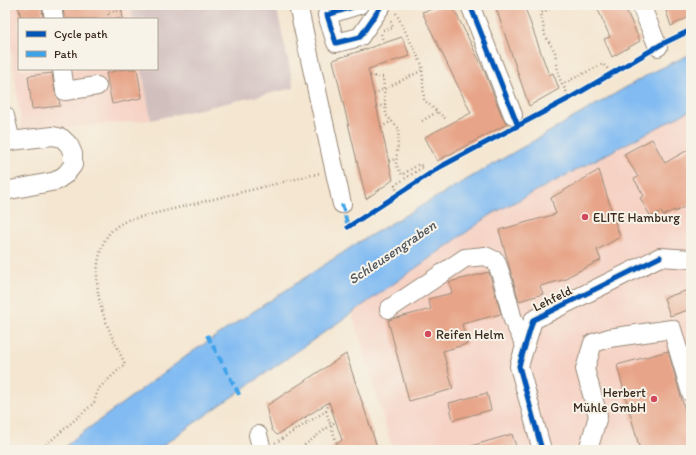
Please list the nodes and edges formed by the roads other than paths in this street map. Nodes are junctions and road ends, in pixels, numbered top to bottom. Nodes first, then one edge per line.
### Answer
1 (52, 5) edge
2 (359, 5) edge
3 (470, 5) edge
4 (641, 5) edge
5 (388, 8) edge
6 (300, 14) edge
7 (328, 15) junction
8 (54, 18) edge
9 (658, 47) dead end
10 (62, 70) edge
11 (97, 86) dead end
12 (513, 115) dead end
13 (5, 116) edge
14 (8, 142) edge
15 (5, 191) edge
16 (342, 204) dead end
17 (691, 259) edge
18 (390, 309) dead end
19 (525, 345) junction
20 (691, 393) edge
21 (542, 450) edge
22 (588, 450) edge

1 - 8 street
2 - 7 street
3 - 12 street
4 - 9 street
5 - 7 street
6 - 7 street
6 - 16 street
10 - 11 street
13 - 14 street
14 - 15 street
17 - 19 street, Lehfeld
18 - 19 street
19 - 21 street, Lehfeld
20 - 22 street

